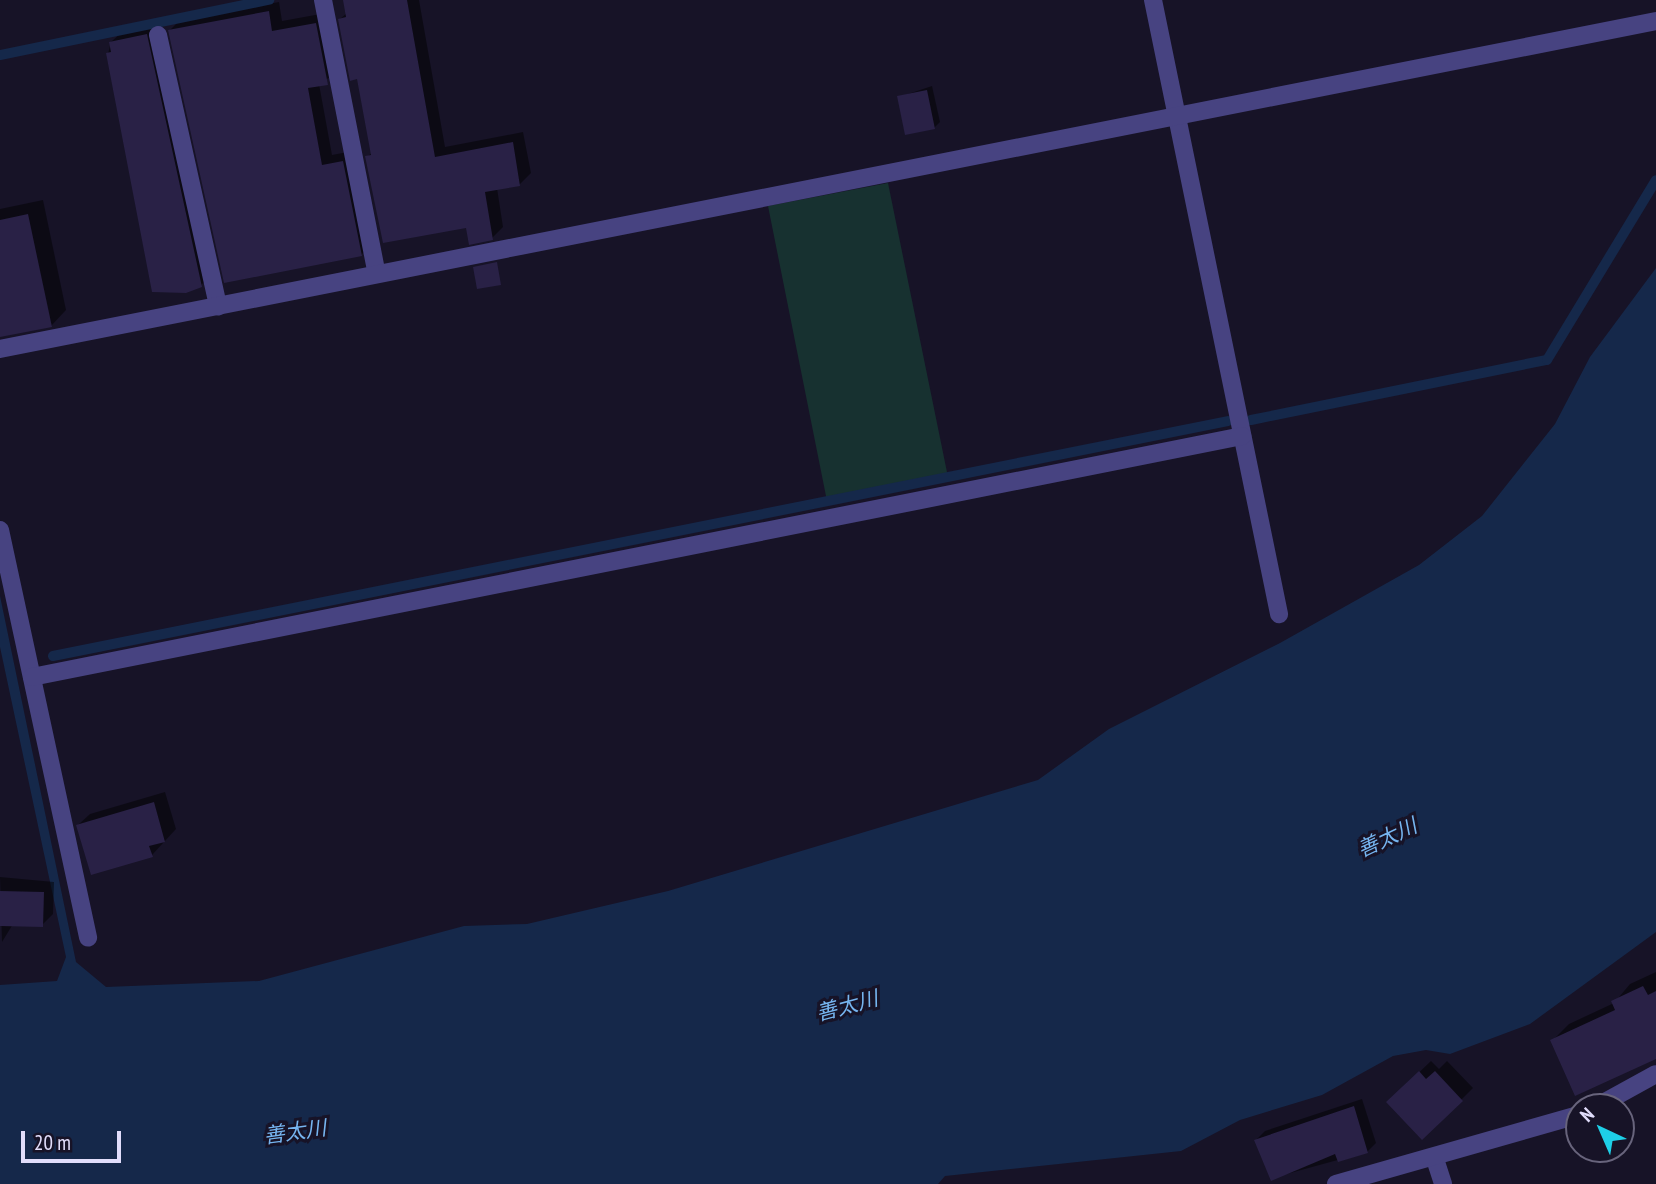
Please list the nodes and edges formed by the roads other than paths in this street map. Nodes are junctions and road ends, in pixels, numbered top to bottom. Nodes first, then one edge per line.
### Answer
1 (323, 0) edge
2 (1153, 0) edge
3 (1656, 21) edge
4 (158, 35) dead end
5 (1175, 114) junction
6 (377, 274) junction
7 (218, 306) junction
8 (0, 349) edge
9 (1242, 436) junction
10 (1, 539) edge
11 (1279, 614) dead end
12 (32, 677) junction
13 (88, 938) dead end
14 (1656, 1073) edge
15 (1621, 1093) edge
16 (1565, 1119) edge
17 (1435, 1159) junction
18 (1336, 1184) edge
19 (1443, 1184) edge

1 - 6 street
2 - 5 street
3 - 5 street
4 - 7 street
5 - 6 street
5 - 9 street
6 - 7 street
7 - 8 street
9 - 11 street
9 - 12 street
10 - 12 street
12 - 13 street
14 - 15 street
16 - 17 street
17 - 18 street
17 - 19 street

